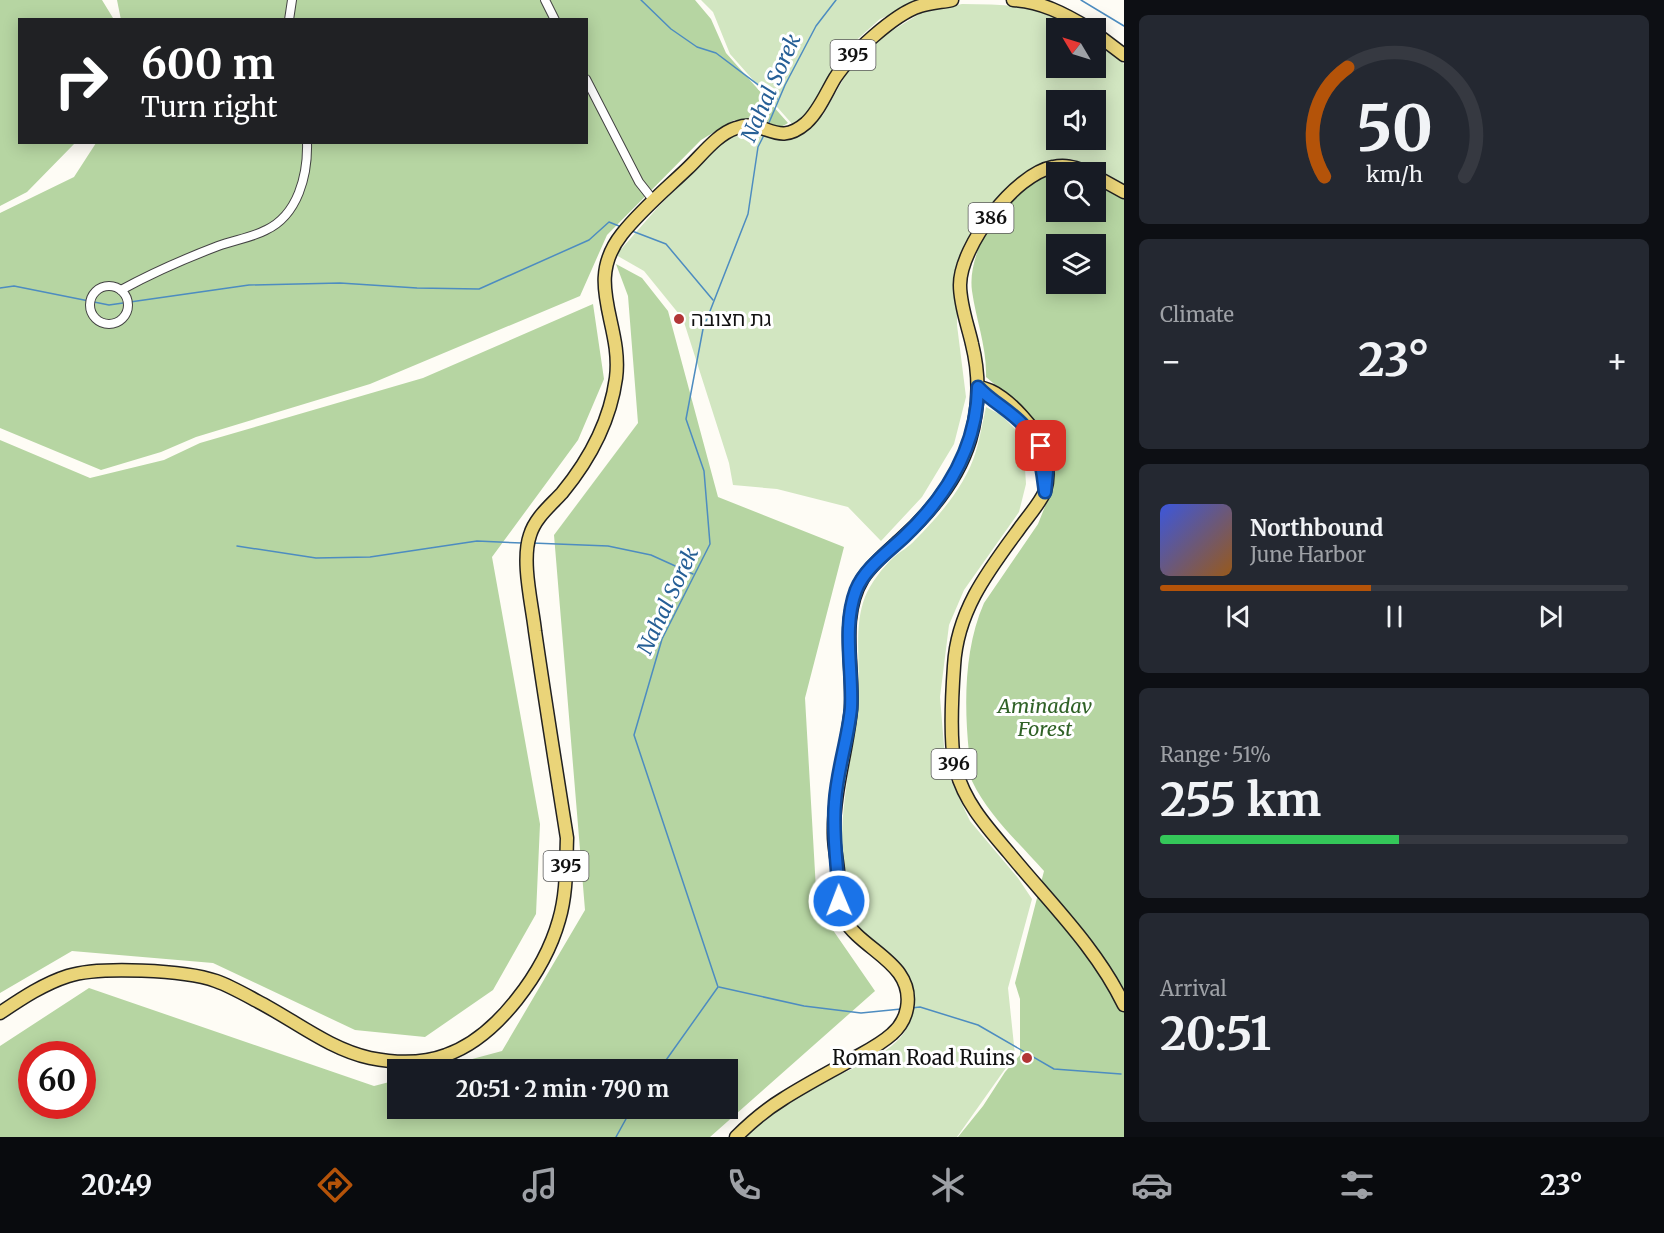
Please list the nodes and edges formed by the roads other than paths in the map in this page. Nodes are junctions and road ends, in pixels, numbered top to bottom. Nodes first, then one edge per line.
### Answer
1 (292, 0) edge
2 (545, 0) edge
3 (952, 0) edge
4 (1013, 0) edge
5 (289, 18) edge
6 (554, 18) edge
7 (1072, 18) edge
8 (1106, 41) edge
9 (1124, 55) edge
10 (588, 83) edge
11 (307, 144) edge
12 (1046, 169) edge
13 (1106, 182) edge
14 (1124, 192) edge
15 (654, 201) junction
16 (121, 290) junction
17 (975, 358) junction
18 (978, 387) junction
19 (1003, 399) junction
20 (1045, 492) junction
21 (1124, 1005) edge
22 (0, 1012) edge
23 (736, 1137) edge

1 - 5 street
2 - 6 street
3 - 15 main road, 395
4 - 7 main road
8 - 9 main road
10 - 15 street
11 - 16 street
12 - 17 main road, 386
13 - 14 main road
15 - 22 main road, 395
16 - 16 street
17 - 18 main road, 386
17 - 19 main road
18 - 19 main road
18 - 20 main road
18 - 23 main road, 386
19 - 20 main road
20 - 21 main road, 396

